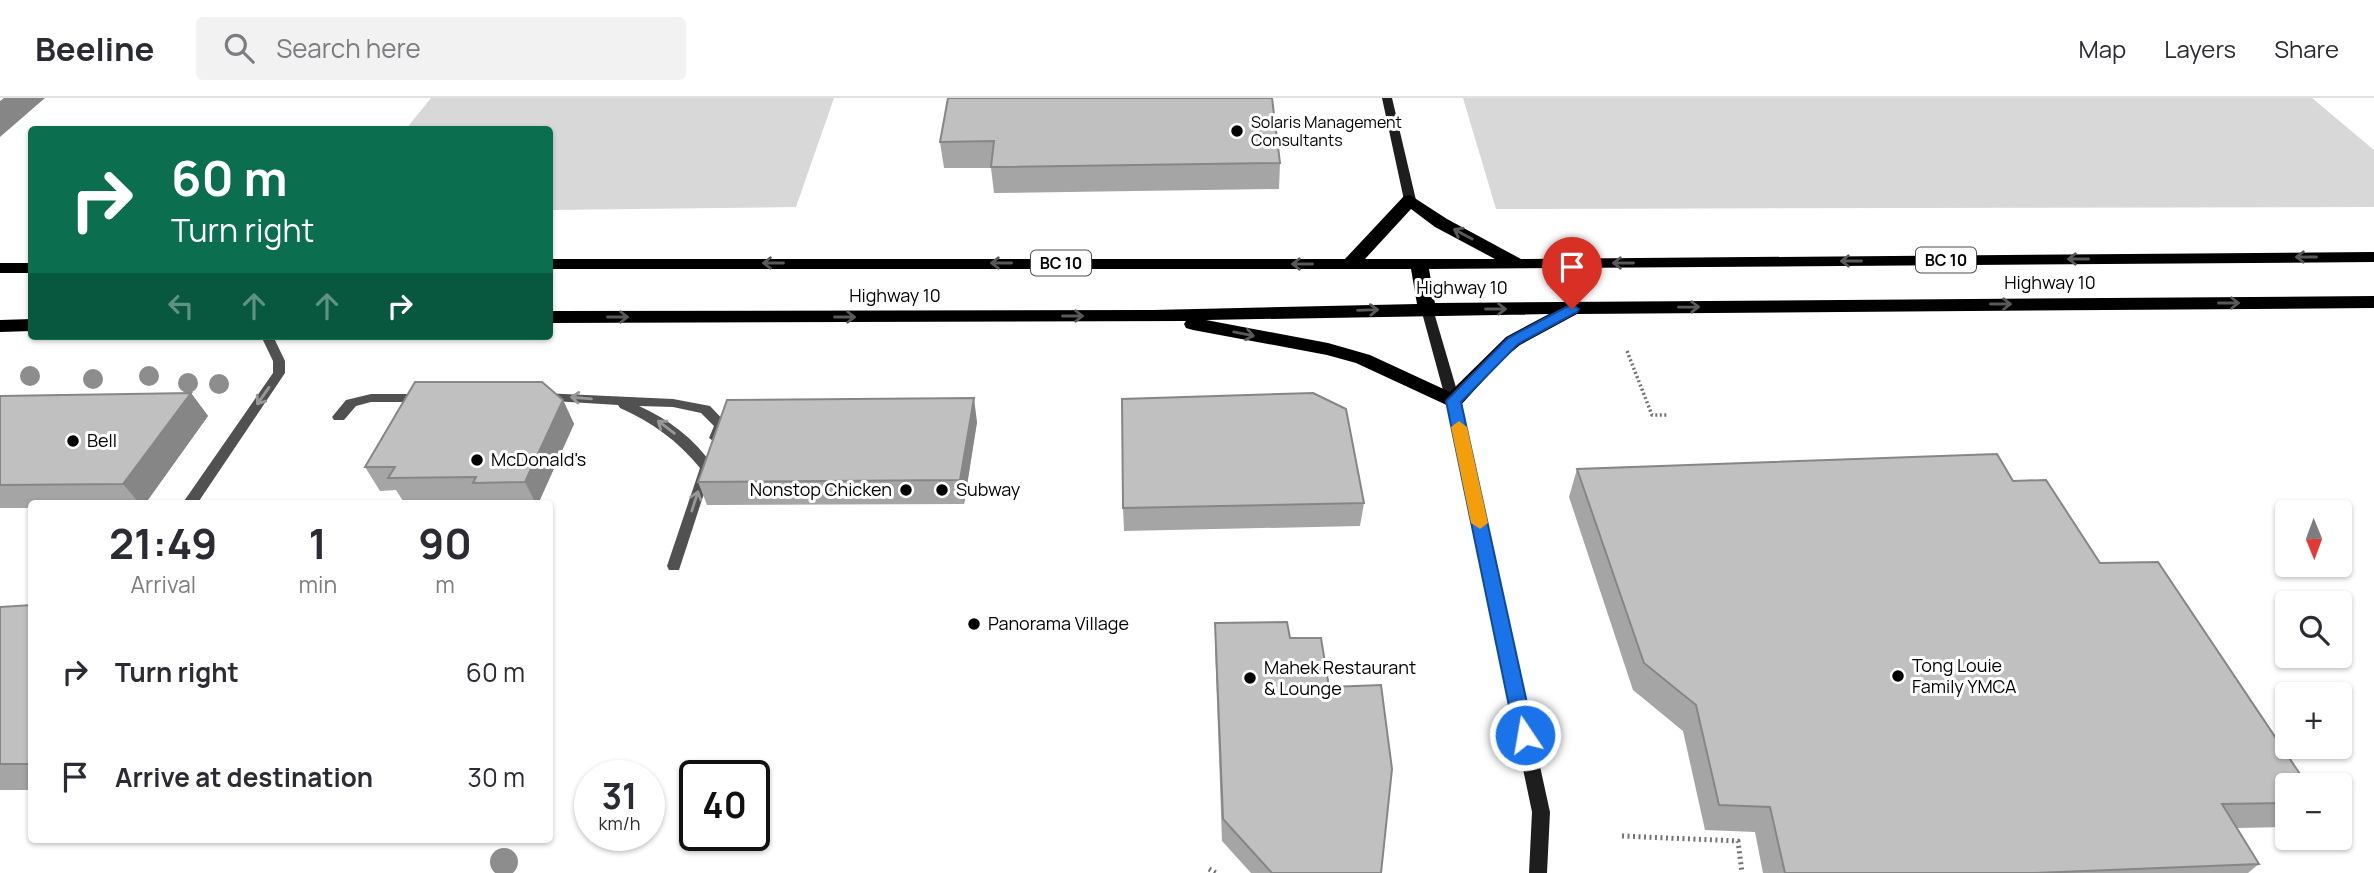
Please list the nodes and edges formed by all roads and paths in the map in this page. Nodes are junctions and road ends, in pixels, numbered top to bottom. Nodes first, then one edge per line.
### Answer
1 (1387, 98) edge
2 (1410, 200) junction
3 (2374, 257) edge
4 (1419, 263) junction
5 (553, 264) edge
6 (1350, 264) junction
7 (1518, 264) junction
8 (0, 268) edge
9 (28, 268) edge
10 (2374, 302) edge
11 (1427, 309) junction
12 (1572, 309) junction
13 (1153, 316) junction
14 (553, 317) edge
15 (28, 325) edge
16 (0, 326) edge
17 (269, 340) edge
18 (1627, 351) dead end
19 (530, 397) edge
20 (437, 398) edge
21 (616, 401) junction
22 (1453, 401) junction
23 (1668, 415) dead end
24 (340, 417) dead end
25 (706, 466) junction
26 (192, 500) edge
27 (674, 566) dead end
28 (1622, 836) dead end
29 (1209, 869) dead end
30 (1216, 873) edge
31 (1538, 873) edge
32 (1742, 873) edge

1 - 2 street
2 - 6 highway
7 -> 2 highway
3 -> 7 highway, Highway 10 / BC 10
4 - 6 highway, Highway 10 / BC 10
4 - 7 highway, Highway 10 / BC 10
4 - 11 highway
6 -> 5 highway, Highway 10 / BC 10
8 - 9 highway
12 -> 10 highway, Highway 10
11 -> 12 highway, Highway 10
13 -> 11 highway, Highway 10
11 - 22 street
12 - 22 highway
14 -> 13 highway, Highway 10
13 -> 22 highway
15 - 16 highway
17 -> 26 lane
18 - 23 path
21 -> 19 lane
20 - 24 lane
25 -> 21 lane
21 - 25 lane
22 - 31 street
27 -> 25 lane
28 - 32 path
29 - 30 path

